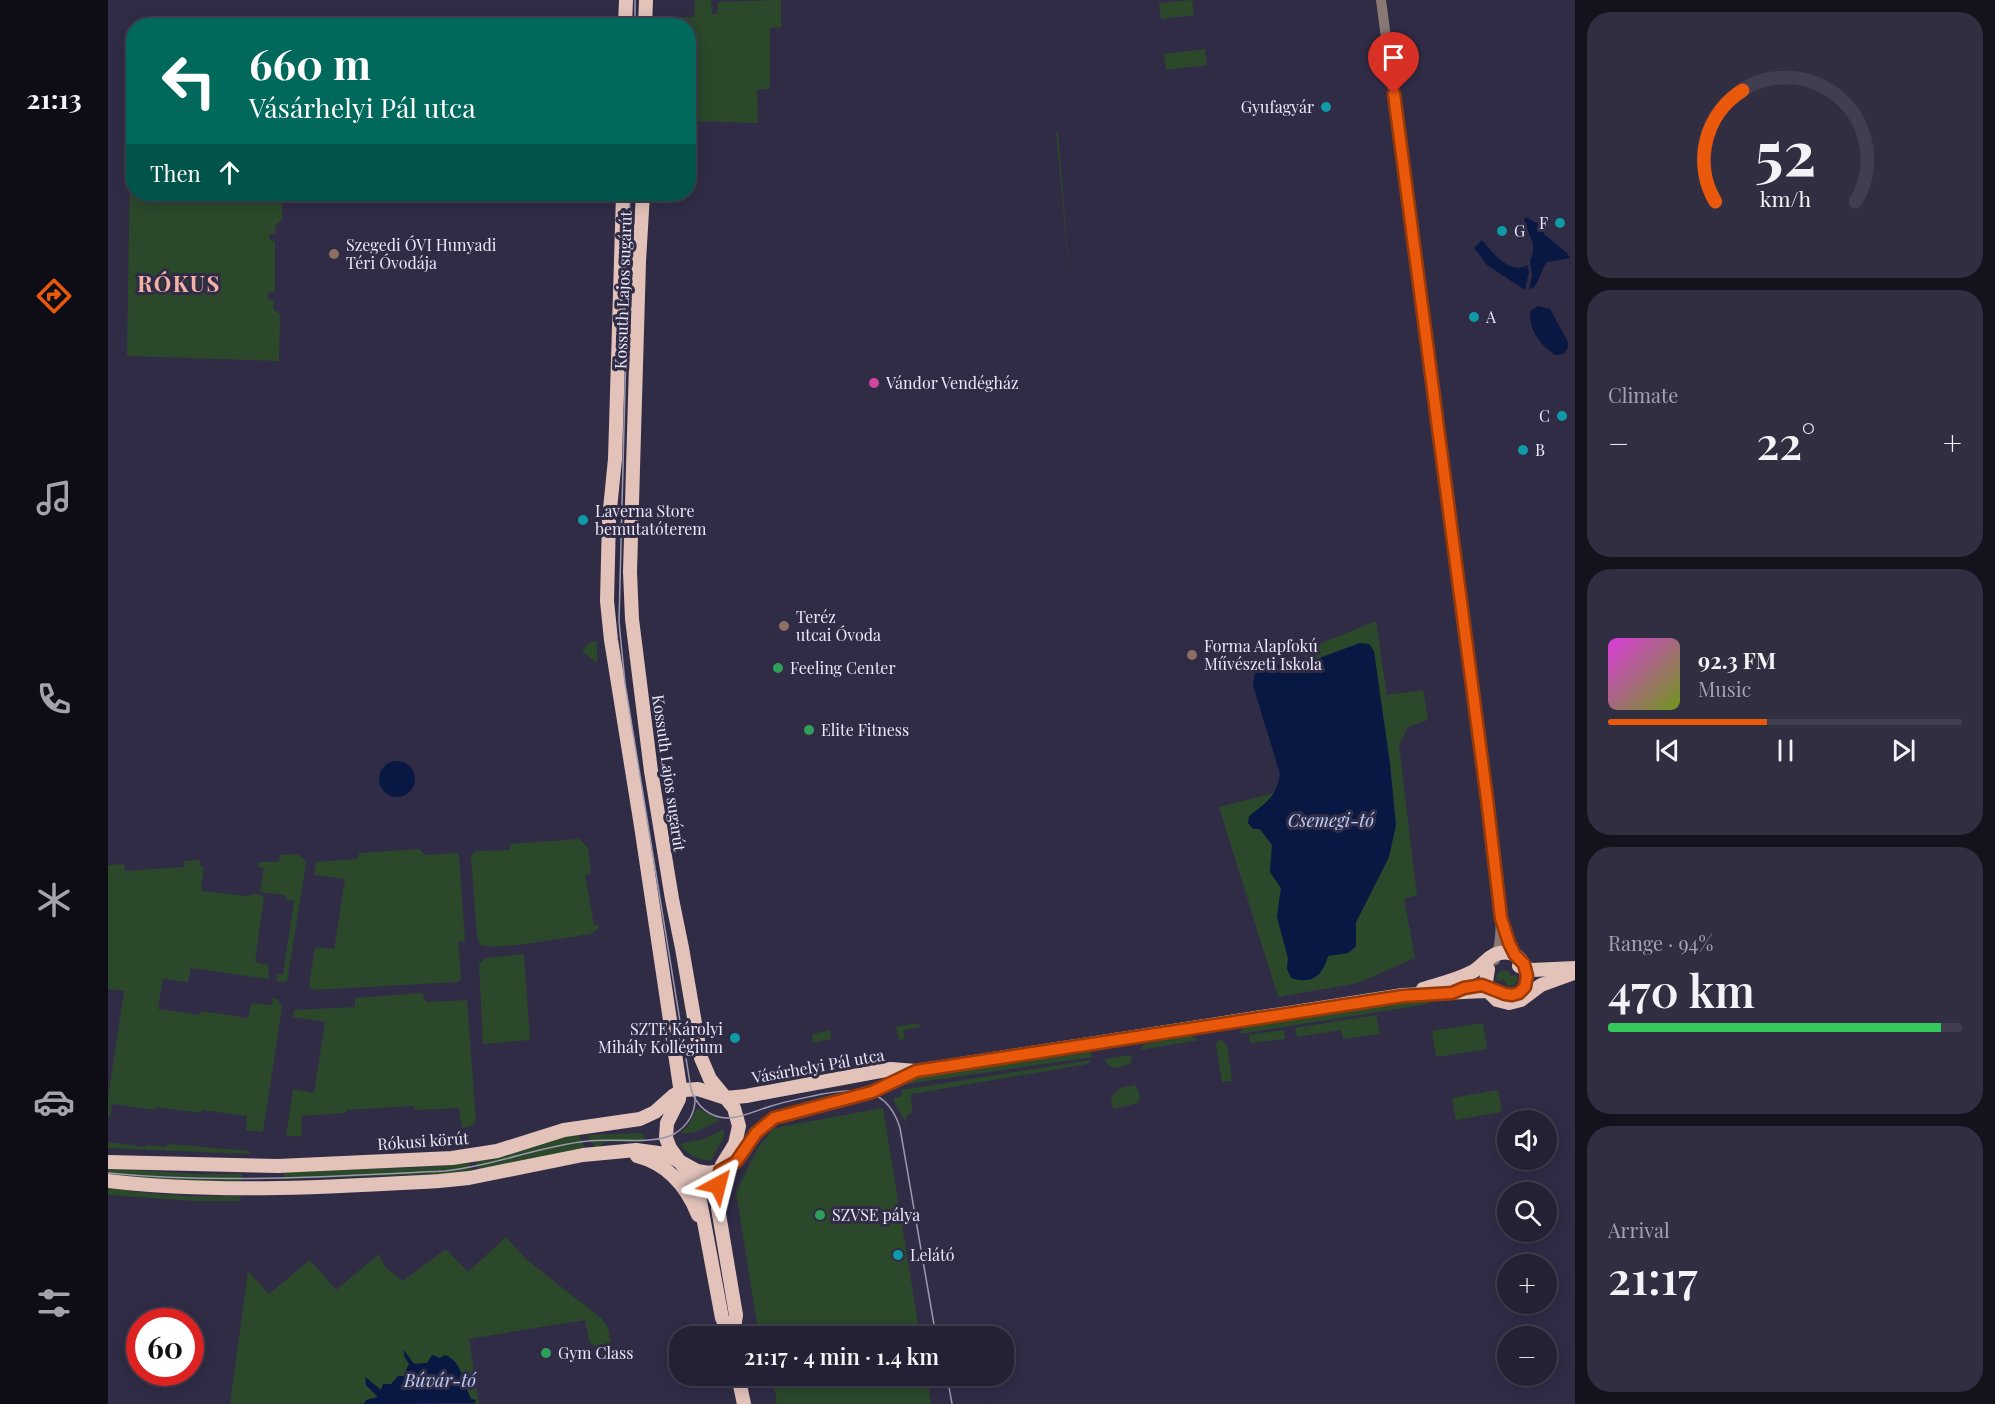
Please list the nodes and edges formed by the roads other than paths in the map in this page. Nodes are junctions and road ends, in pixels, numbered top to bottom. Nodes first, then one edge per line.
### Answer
1 (626, 0) edge
2 (646, 0) edge
3 (1381, 0) edge
4 (625, 18) edge
5 (645, 18) edge
6 (622, 201) edge
7 (643, 201) edge
8 (1501, 918) junction
9 (1493, 962) junction
10 (1522, 963) junction
11 (1575, 966) edge
12 (1575, 973) edge
13 (1559, 978) junction
14 (1454, 986) junction
15 (1525, 987) junction
16 (1488, 989) junction
17 (916, 1071) junction
18 (680, 1091) junction
19 (726, 1098) junction
20 (619, 1151) junction
21 (679, 1161) junction
22 (108, 1162) edge
23 (720, 1171) junction
24 (108, 1181) edge
25 (710, 1245) junction
26 (726, 1326) edge
27 (733, 1326) edge
28 (740, 1386) edge
29 (744, 1404) edge

1 - 4 main road
2 - 5 main road
3 - 8 street
6 - 18 main road, Kossuth Lajos sugárút
7 - 19 main road, Kossuth Lajos sugárút
8 - 9 street
8 - 10 street
9 - 10 main road, Vásárhelyi Pál utca
9 - 14 main road, Vásárhelyi Pál utca
9 - 16 main road
10 - 11 main road, Vásárhelyi Pál utca
10 - 15 main road
12 - 13 main road, Vásárhelyi Pál utca
13 - 15 main road, Vásárhelyi Pál utca
13 - 16 main road, Vásárhelyi Pál utca
14 - 16 main road, Vásárhelyi Pál utca
14 - 17 main road, Vásárhelyi Pál utca
15 - 16 main road, Vásárhelyi Pál utca
17 - 19 main road, Vásárhelyi Pál utca
17 - 23 main road, Vásárhelyi Pál utca
18 - 19 main road
18 - 21 main road, Kossuth Lajos sugárút
18 - 22 main road, Rókusi körút
19 - 23 main road, Kossuth Lajos sugárút
20 - 21 main road
20 - 24 main road
20 - 25 main road
21 - 23 main road
21 - 25 main road, Kossuth Lajos sugárút
23 - 27 main road, Kossuth Lajos sugárút
25 - 26 main road, Kossuth Lajos sugárút
28 - 29 main road

